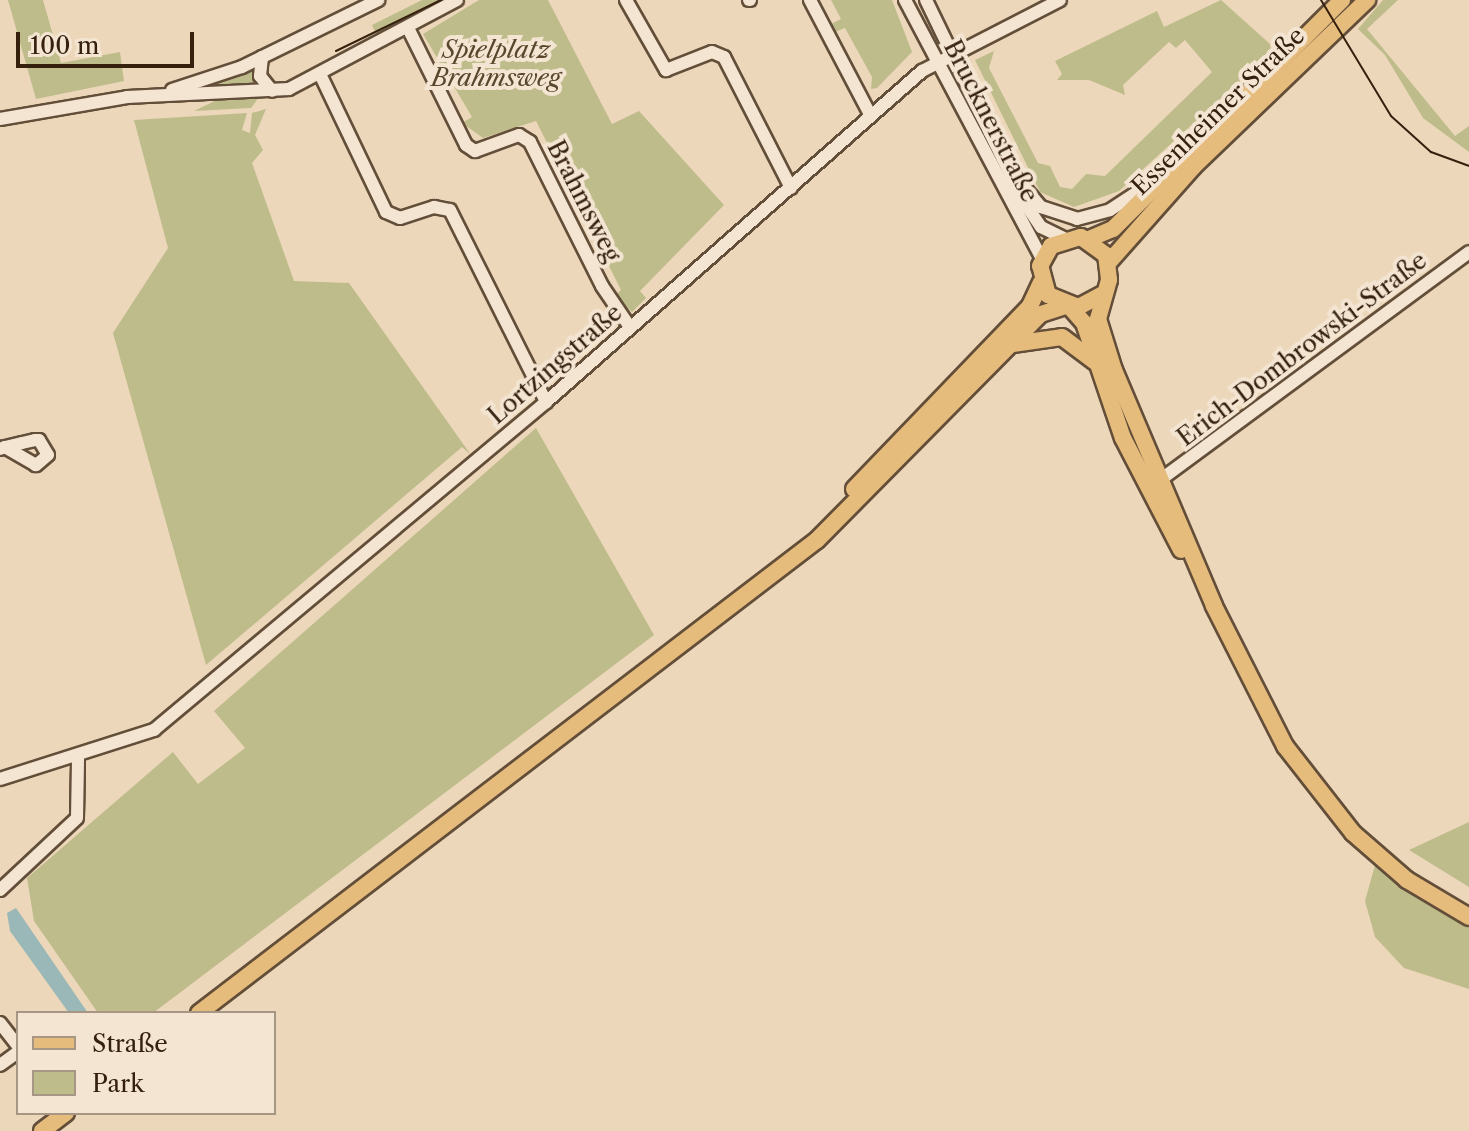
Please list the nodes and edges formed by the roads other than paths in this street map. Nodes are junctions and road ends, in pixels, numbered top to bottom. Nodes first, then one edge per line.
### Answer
1 (378, 0) edge
2 (457, 0) edge
3 (626, 0) edge
4 (810, 0) edge
5 (905, 0) edge
6 (926, 0) edge
7 (1060, 0) edge
8 (1342, 0) edge
9 (1367, 0) edge
10 (408, 28) junction
11 (952, 53) junction
12 (262, 57) junction
13 (936, 62) junction
14 (320, 74) junction
15 (272, 91) junction
16 (137, 96) junction
17 (871, 116) junction
18 (0, 119) edge
19 (1005, 159) junction
20 (1164, 175) junction
21 (791, 188) junction
22 (1064, 238) junction
23 (1089, 239) junction
24 (1469, 252) edge
25 (1042, 259) junction
26 (1109, 262) junction
27 (1041, 282) junction
28 (1101, 295) junction
29 (1068, 306) junction
30 (630, 327) junction
31 (1007, 347) junction
32 (1096, 363) junction
33 (546, 402) junction
34 (1160, 480) junction
35 (765, 582) junction
36 (1214, 606) junction
37 (78, 759) junction
38 (0, 779) edge
39 (0, 890) edge
40 (1469, 917) edge
41 (202, 1011) edge
42 (0, 1023) edge
43 (16, 1046) edge
44 (16, 1051) edge
45 (0, 1065) edge
46 (63, 1115) edge
47 (42, 1131) edge

1 - 12 street
2 - 10 street
3 - 21 street
4 - 17 street
5 - 13 street, Brucknerstraße
6 - 11 street, Brucknerstraße
7 - 11 street, Lortzingstraße
8 - 20 main road, Essenheimer Straße
9 - 26 main road, Essenheimer Straße
10 - 14 street
10 - 30 street, Brahmsweg
11 - 13 street, Lortzingstraße
11 - 19 street, Brucknerstraße
12 - 15 street
12 - 16 street
13 - 17 street, Lortzingstraße
13 - 25 street, Brucknerstraße
14 - 15 street
14 - 33 street
15 - 16 street
16 - 18 street
17 - 21 street, Lortzingstraße
19 - 20 street
19 - 22 street, Brucknerstraße
20 - 23 main road, Essenheimer Straße
21 - 30 street, Lortzingstraße
22 - 23 main road
22 - 25 main road
23 - 26 main road
24 - 34 street, Erich-Dombrowski-Straße
25 - 27 main road
26 - 28 main road
27 - 29 main road
27 - 35 main road
28 - 29 main road
28 - 34 main road
29 - 31 main road
29 - 32 main road
30 - 33 street, Lortzingstraße
31 - 32 main road
31 - 35 main road
32 - 36 main road
33 - 37 street, Lortzingstraße
34 - 36 main road
35 - 41 main road
36 - 40 main road
37 - 38 street, Lortzingstraße
37 - 39 street
42 - 43 street
44 - 45 street
46 - 47 main road

